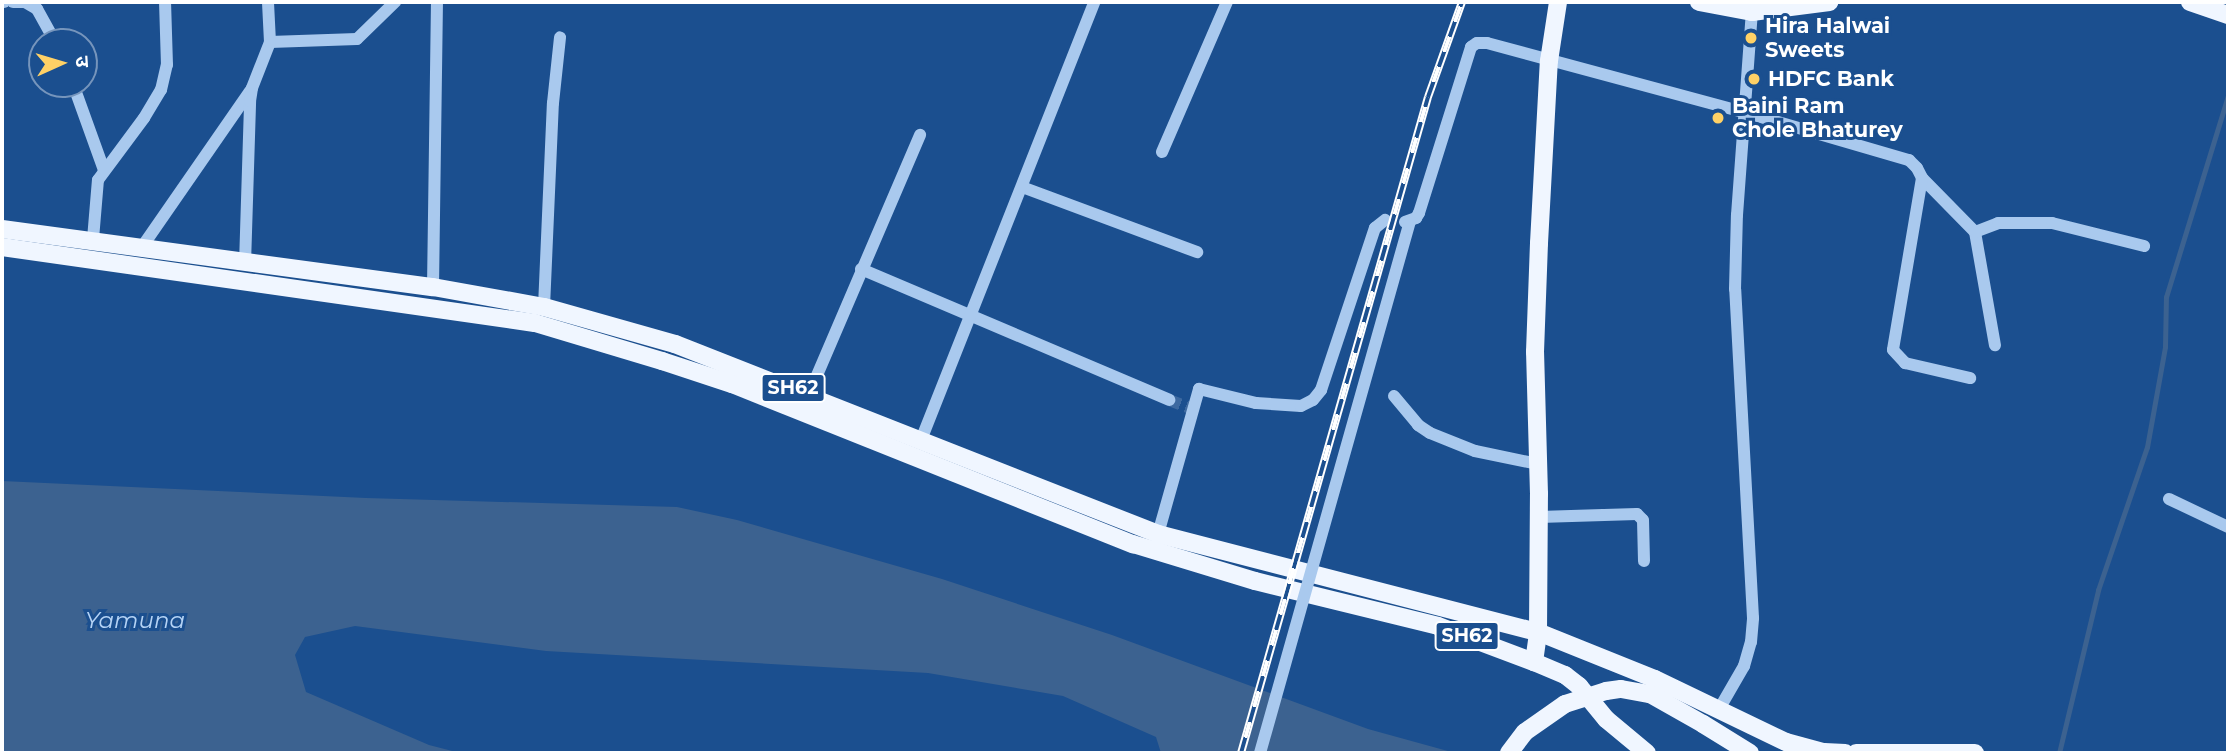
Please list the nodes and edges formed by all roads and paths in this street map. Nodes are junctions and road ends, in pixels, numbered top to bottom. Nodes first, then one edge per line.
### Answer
1 (13, 2) edge
2 (164, 2) edge
3 (268, 2) edge
4 (395, 2) edge
5 (437, 2) edge
6 (1094, 2) edge
7 (1227, 2) edge
8 (1558, 2) edge
9 (1699, 2) edge
10 (1829, 2) edge
11 (2190, 2) edge
12 (1752, 12) junction
13 (2228, 15) edge
14 (47, 28) edge
15 (560, 37) dead end
16 (270, 43) junction
17 (1549, 61) junction
18 (252, 88) junction
19 (78, 98) edge
20 (1747, 113) junction
21 (920, 135) dead end
22 (1162, 152) dead end
23 (104, 170) junction
24 (1922, 178) junction
25 (1022, 187) junction
26 (1385, 220) dead end
27 (2, 229) edge
28 (1975, 232) junction
29 (93, 239) junction
30 (2144, 246) dead end
31 (2, 247) edge
32 (142, 247) junction
33 (1197, 252) dead end
34 (245, 264) junction
35 (861, 269) junction
36 (433, 287) junction
37 (544, 307) junction
38 (970, 317) junction
39 (1995, 345) dead end
40 (1970, 378) dead end
41 (809, 394) junction
42 (1394, 396) dead end
43 (1169, 400) tunnel mouth
44 (921, 440) junction
45 (1538, 464) junction
46 (2169, 499) dead end
47 (1539, 517) junction
48 (2228, 527) edge
49 (1158, 534) junction
50 (1644, 561) dead end
51 (1538, 632) junction
52 (1534, 662) junction
53 (1718, 710) junction
54 (1260, 753) edge
55 (1509, 753) edge
56 (1647, 753) edge
57 (1750, 753) edge
58 (1845, 753) edge
59 (1856, 753) edge
60 (1975, 753) edge

1 - 14 street
2 - 23 street
3 - 16 street
4 - 16 street
5 - 36 street
6 - 25 street
7 - 22 street
8 - 17 main road
9 - 12 main road
10 - 12 main road
11 - 13 main road
12 - 20 street
15 - 37 street
16 - 18 street
17 - 20 street
17 - 45 main road
17 - 54 street, bridge
18 - 32 street
18 - 34 street
19 - 23 street
20 - 24 street
20 - 53 street
21 - 35 street
23 - 29 street
24 - 28 street
24 - 40 street
25 - 33 street
25 - 38 street
26 - 49 street
27 - 29 main road, SH62
28 - 30 street
28 - 39 street
29 - 32 main road, SH62
31 - 52 main road, SH62
32 - 34 main road, SH62
34 - 36 main road, SH62
35 - 38 street
35 - 41 street
36 - 37 main road, SH62
37 - 41 main road, SH62
38 - 43 street
38 - 44 street
41 - 44 main road, SH62
42 - 45 street
44 - 49 main road, SH62
45 - 47 main road
46 - 48 street
47 - 50 street
47 - 51 main road
49 - 51 main road, SH62
51 - 52 main road
51 - 53 main road, SH62
52 - 56 main road, SH62
53 - 58 main road, SH62
55 - 57 main road, bridge
59 - 60 main road

